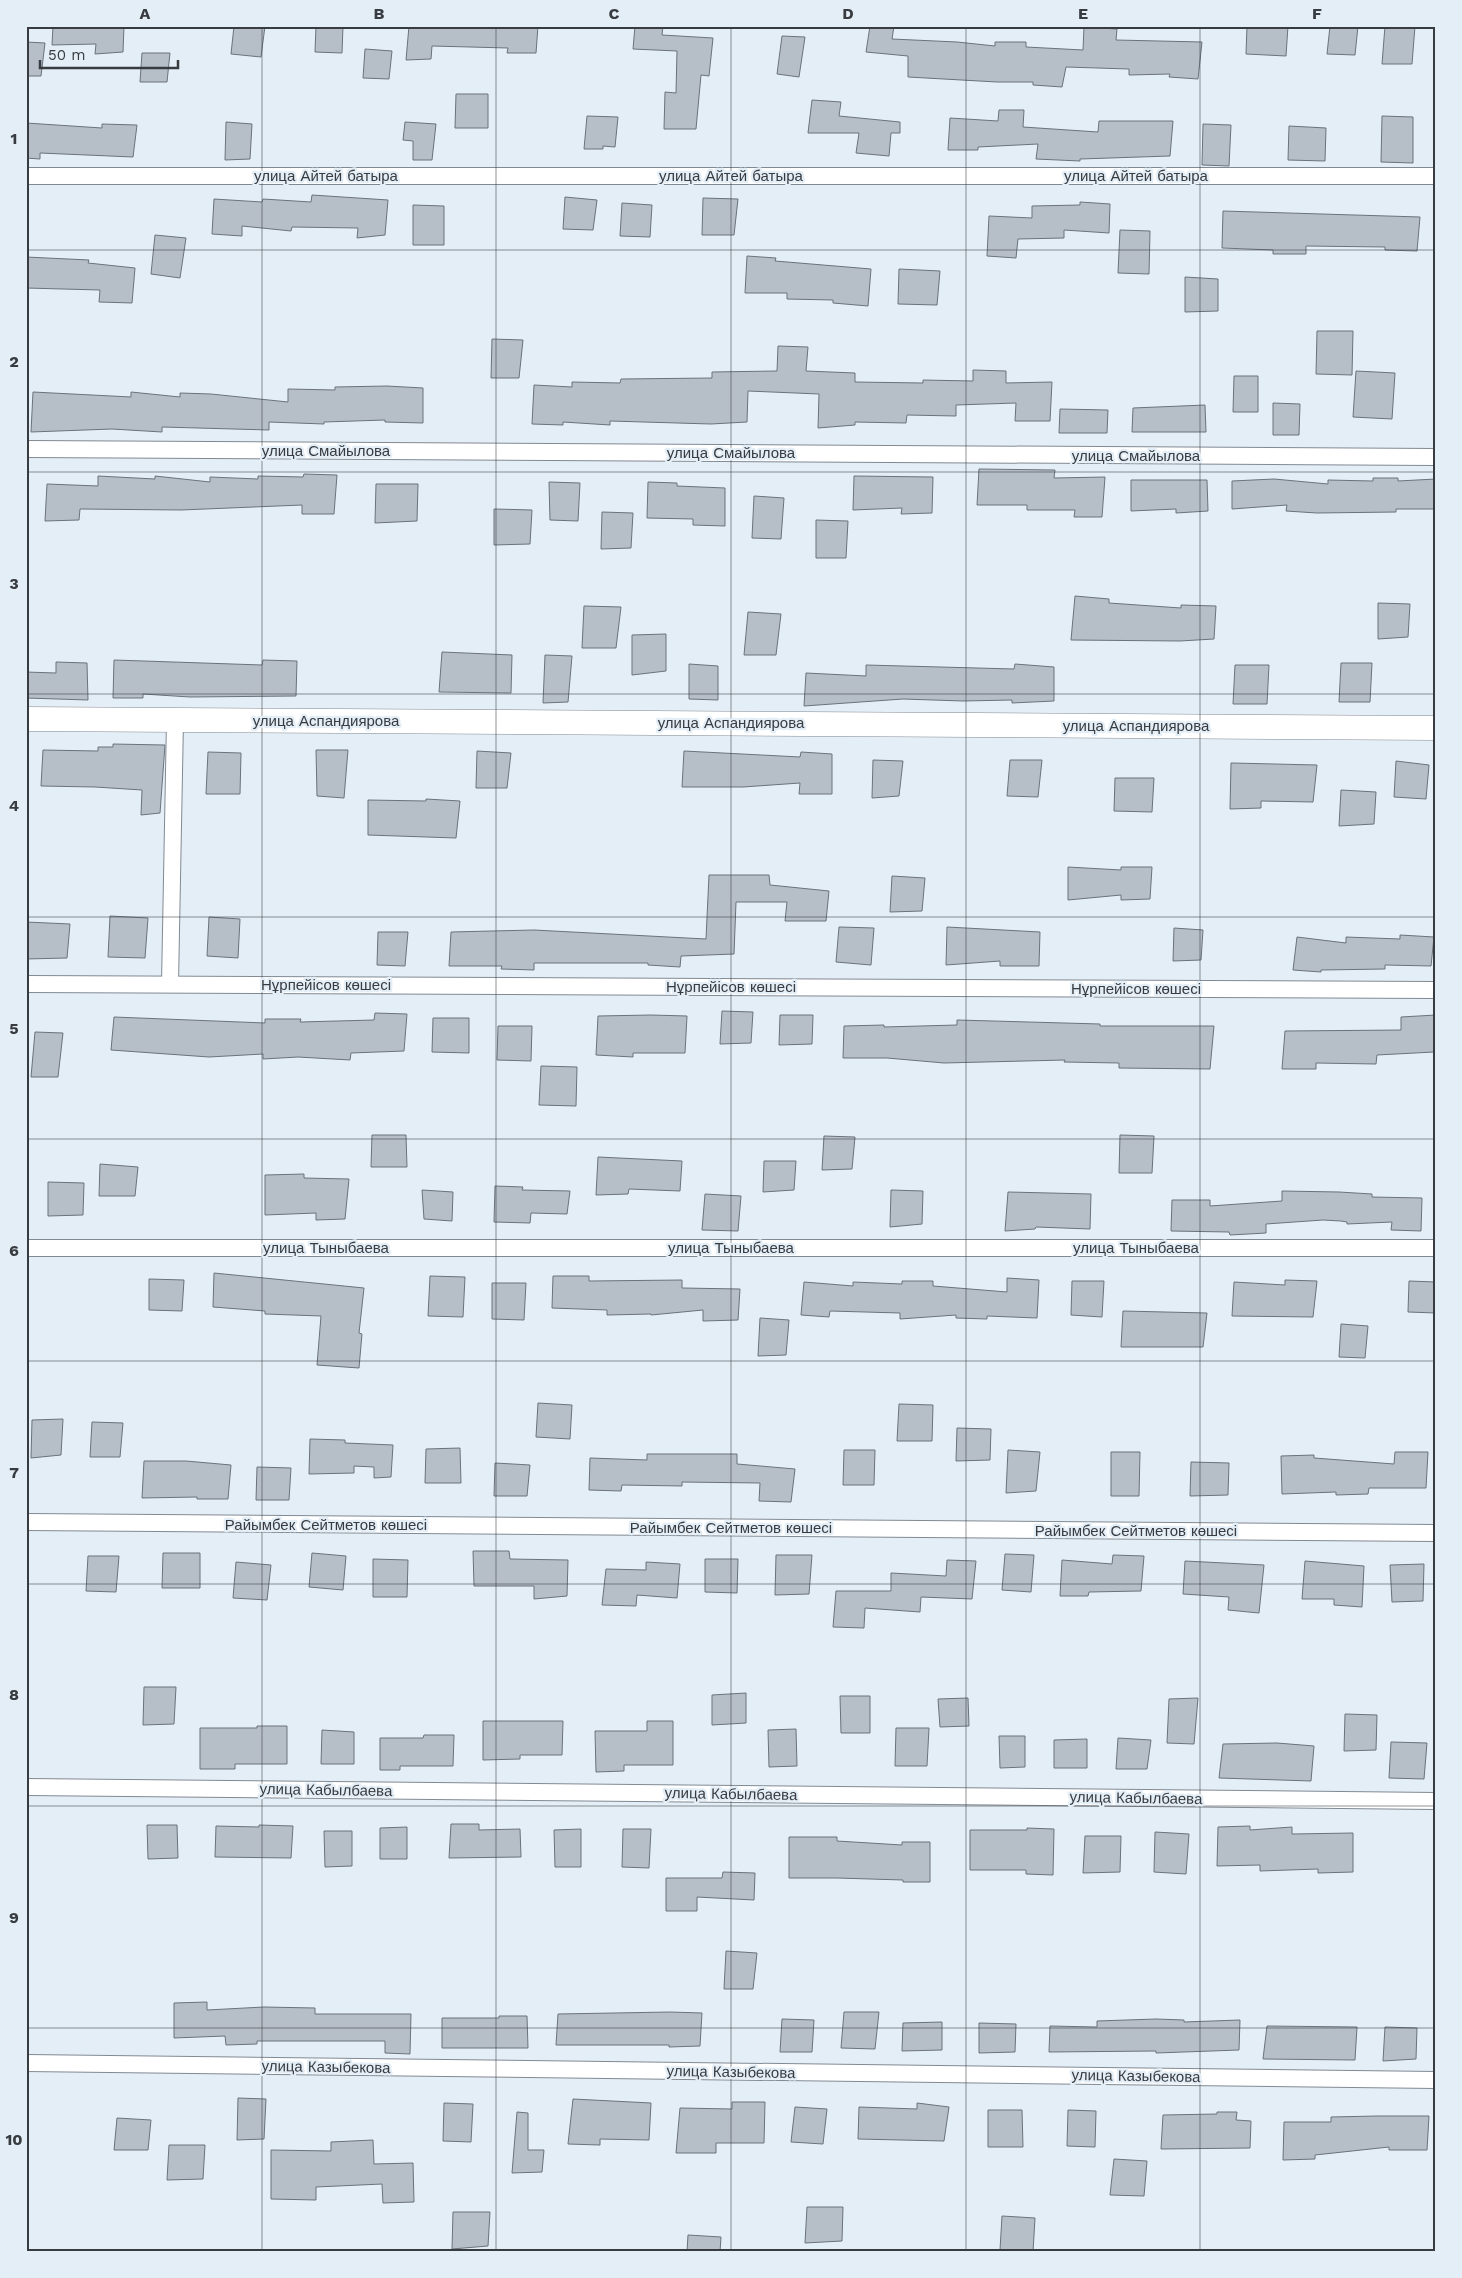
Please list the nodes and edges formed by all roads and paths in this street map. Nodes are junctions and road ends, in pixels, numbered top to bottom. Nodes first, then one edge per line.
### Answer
1 (26, 176) edge
2 (1436, 176) edge
3 (26, 449) edge
4 (1436, 458) edge
5 (26, 719) edge
6 (175, 720) junction
7 (1436, 728) edge
8 (26, 984) edge
9 (170, 984) junction
10 (1436, 990) edge
11 (26, 1248) edge
12 (1436, 1248) edge
13 (26, 1522) edge
14 (1436, 1533) edge
15 (26, 1787) edge
16 (1436, 1801) edge
17 (26, 2063) edge
18 (1436, 2080) edge

1 - 2 street, улица Айтей батыра
3 - 4 street, улица Смайылова
5 - 6 street, улица Аспандиярова
6 - 7 street, улица Аспандиярова
6 - 9 street
8 - 9 street, Нұрпейісов көшесі
9 - 10 street, Нұрпейісов көшесі
11 - 12 street, улица Тыныбаева
13 - 14 street, Райымбек Сейтметов көшесі
15 - 16 street, улица Кабылбаева
17 - 18 street, улица Казыбекова

